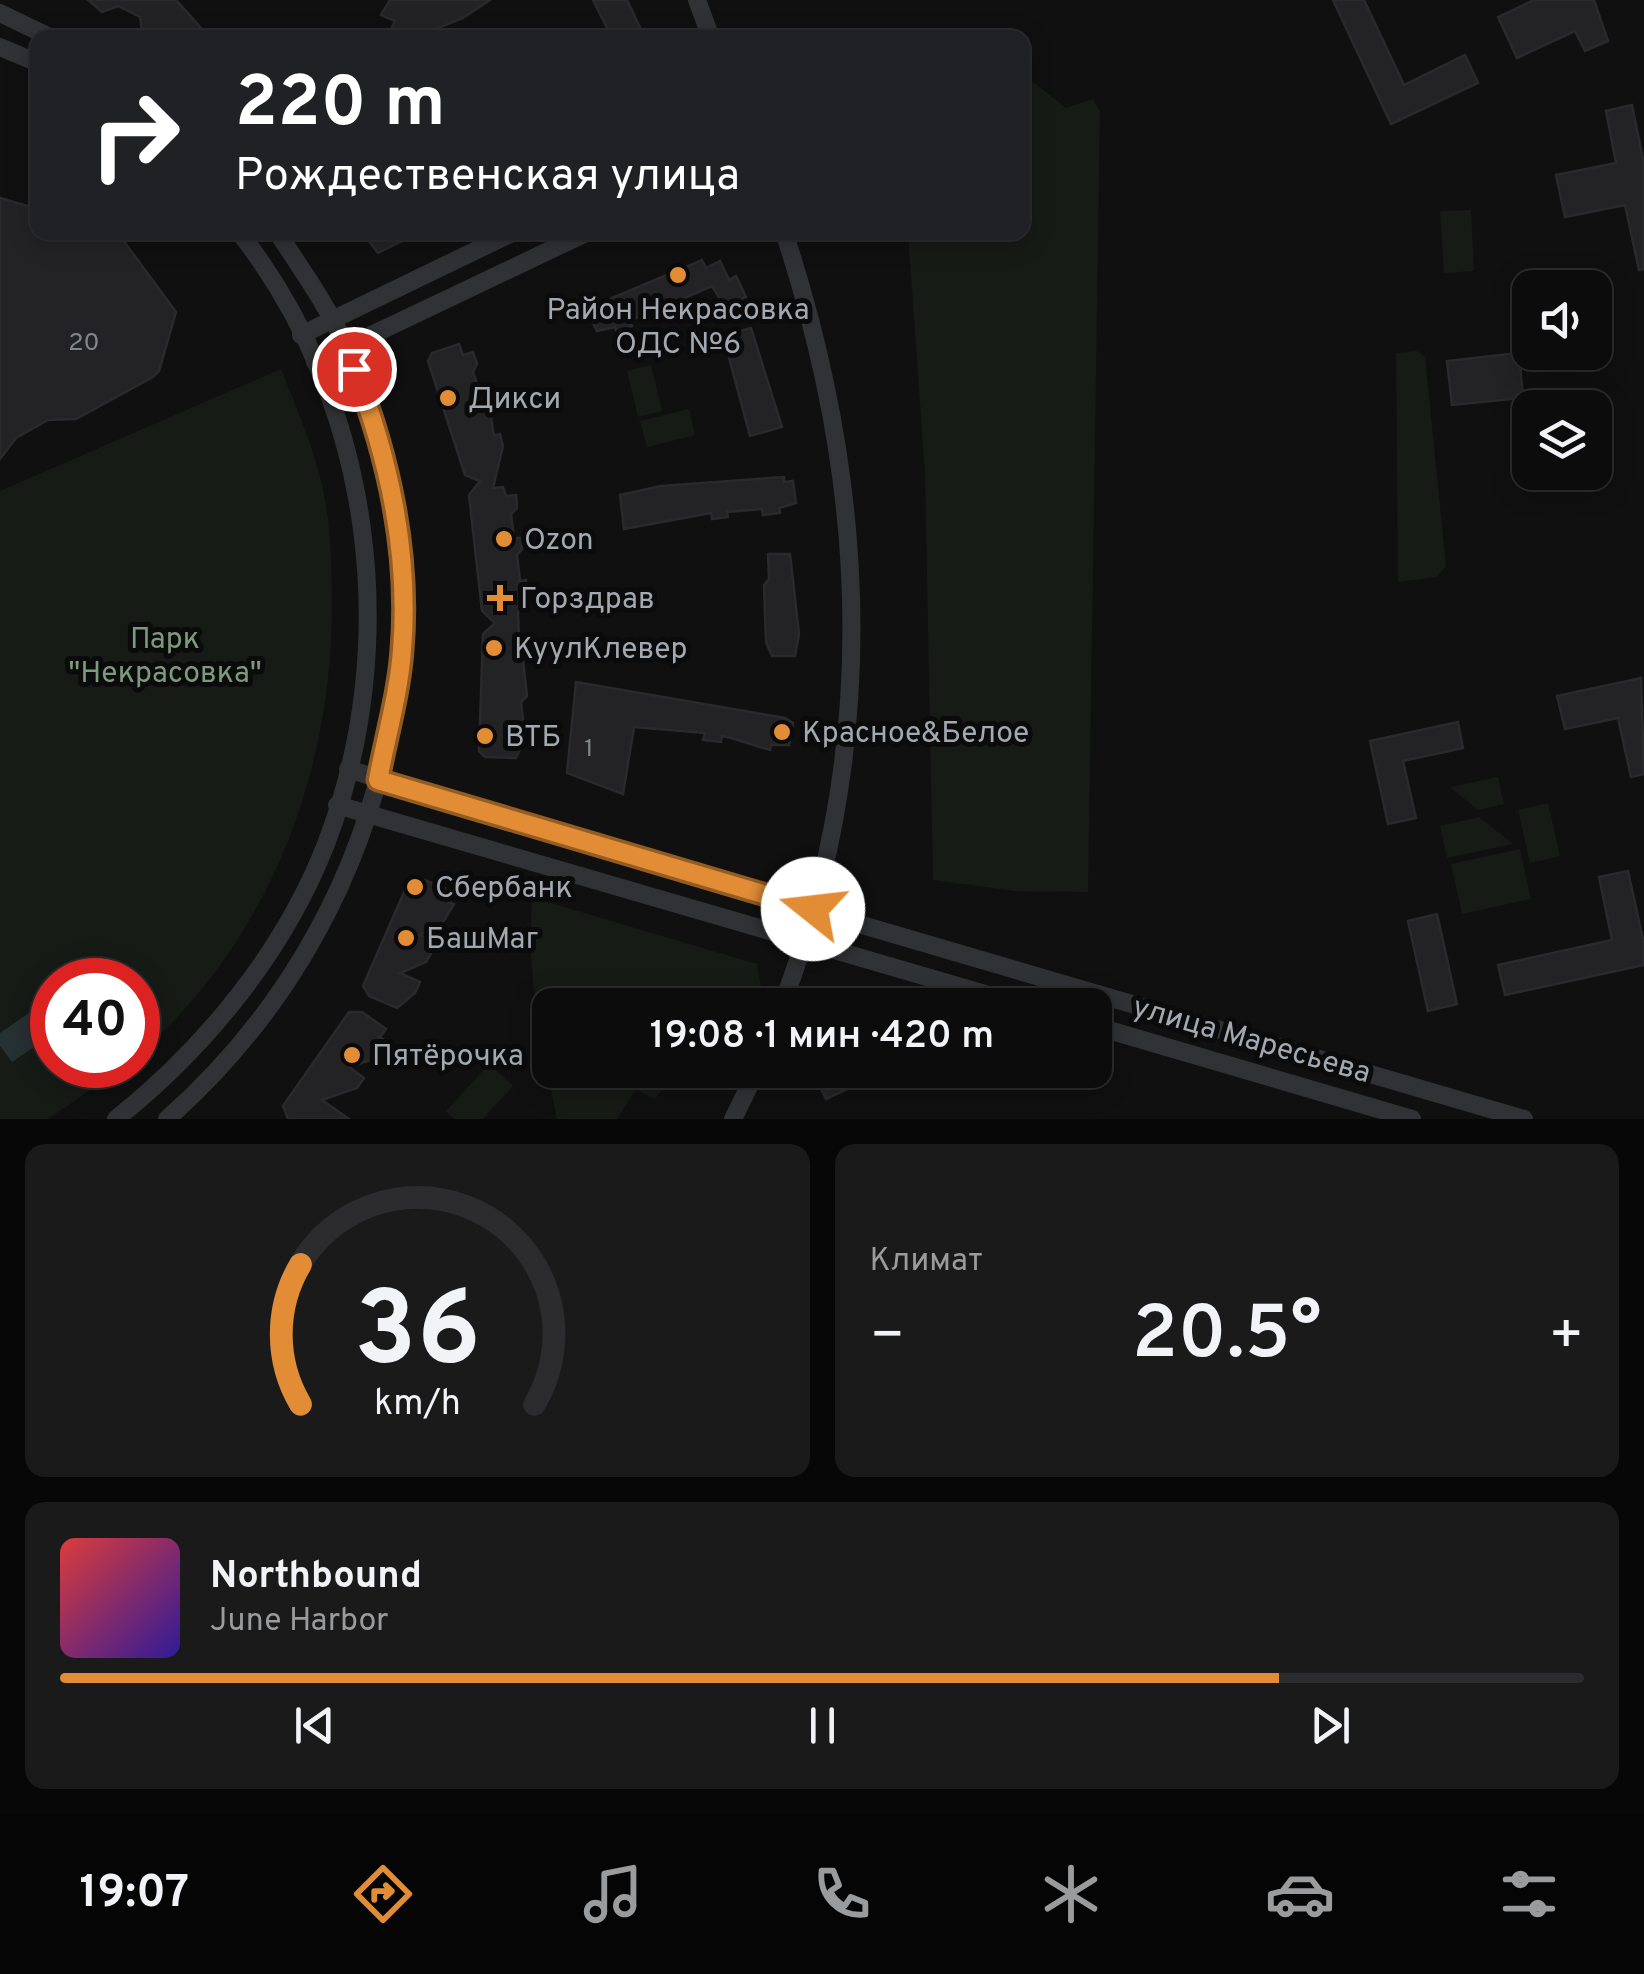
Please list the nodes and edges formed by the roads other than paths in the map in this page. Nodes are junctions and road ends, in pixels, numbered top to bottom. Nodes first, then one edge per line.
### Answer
1 (697, 0) edge
2 (0, 13) edge
3 (35, 30) edge
4 (708, 30) edge
5 (0, 47) edge
6 (30, 60) edge
7 (244, 240) edge
8 (282, 240) edge
9 (497, 240) edge
10 (571, 240) edge
11 (786, 240) edge
12 (331, 319) junction
13 (301, 334) junction
14 (346, 347) junction
15 (315, 362) junction
16 (361, 706) junction
17 (390, 714) junction
18 (348, 769) junction
19 (378, 780) junction
20 (338, 805) junction
21 (368, 814) junction
22 (813, 909) junction
23 (802, 940) junction
24 (787, 988) edge
25 (966, 988) edge
26 (1112, 1031) edge
27 (748, 1088) edge
28 (116, 1119) edge
29 (167, 1119) edge
30 (733, 1119) edge
31 (1412, 1119) edge
32 (1524, 1119) edge

1 - 4 street
2 - 3 street
5 - 6 street
7 - 13 street
8 - 12 street
9 - 12 street
10 - 14 street
11 - 22 street
12 - 13 street
12 - 14 street
13 - 15 street
14 - 15 street
14 - 17 street
15 - 16 street
16 - 17 street
16 - 18 street
17 - 19 street
18 - 19 street, улица Маресьева
18 - 20 street
19 - 21 street
19 - 22 street, улица Маресьева
20 - 21 street
20 - 28 street
21 - 23 street
21 - 29 street
22 - 23 street
22 - 32 street, улица Маресьева
23 - 24 street
23 - 25 street
26 - 31 street, улица Маресьева
27 - 30 street

